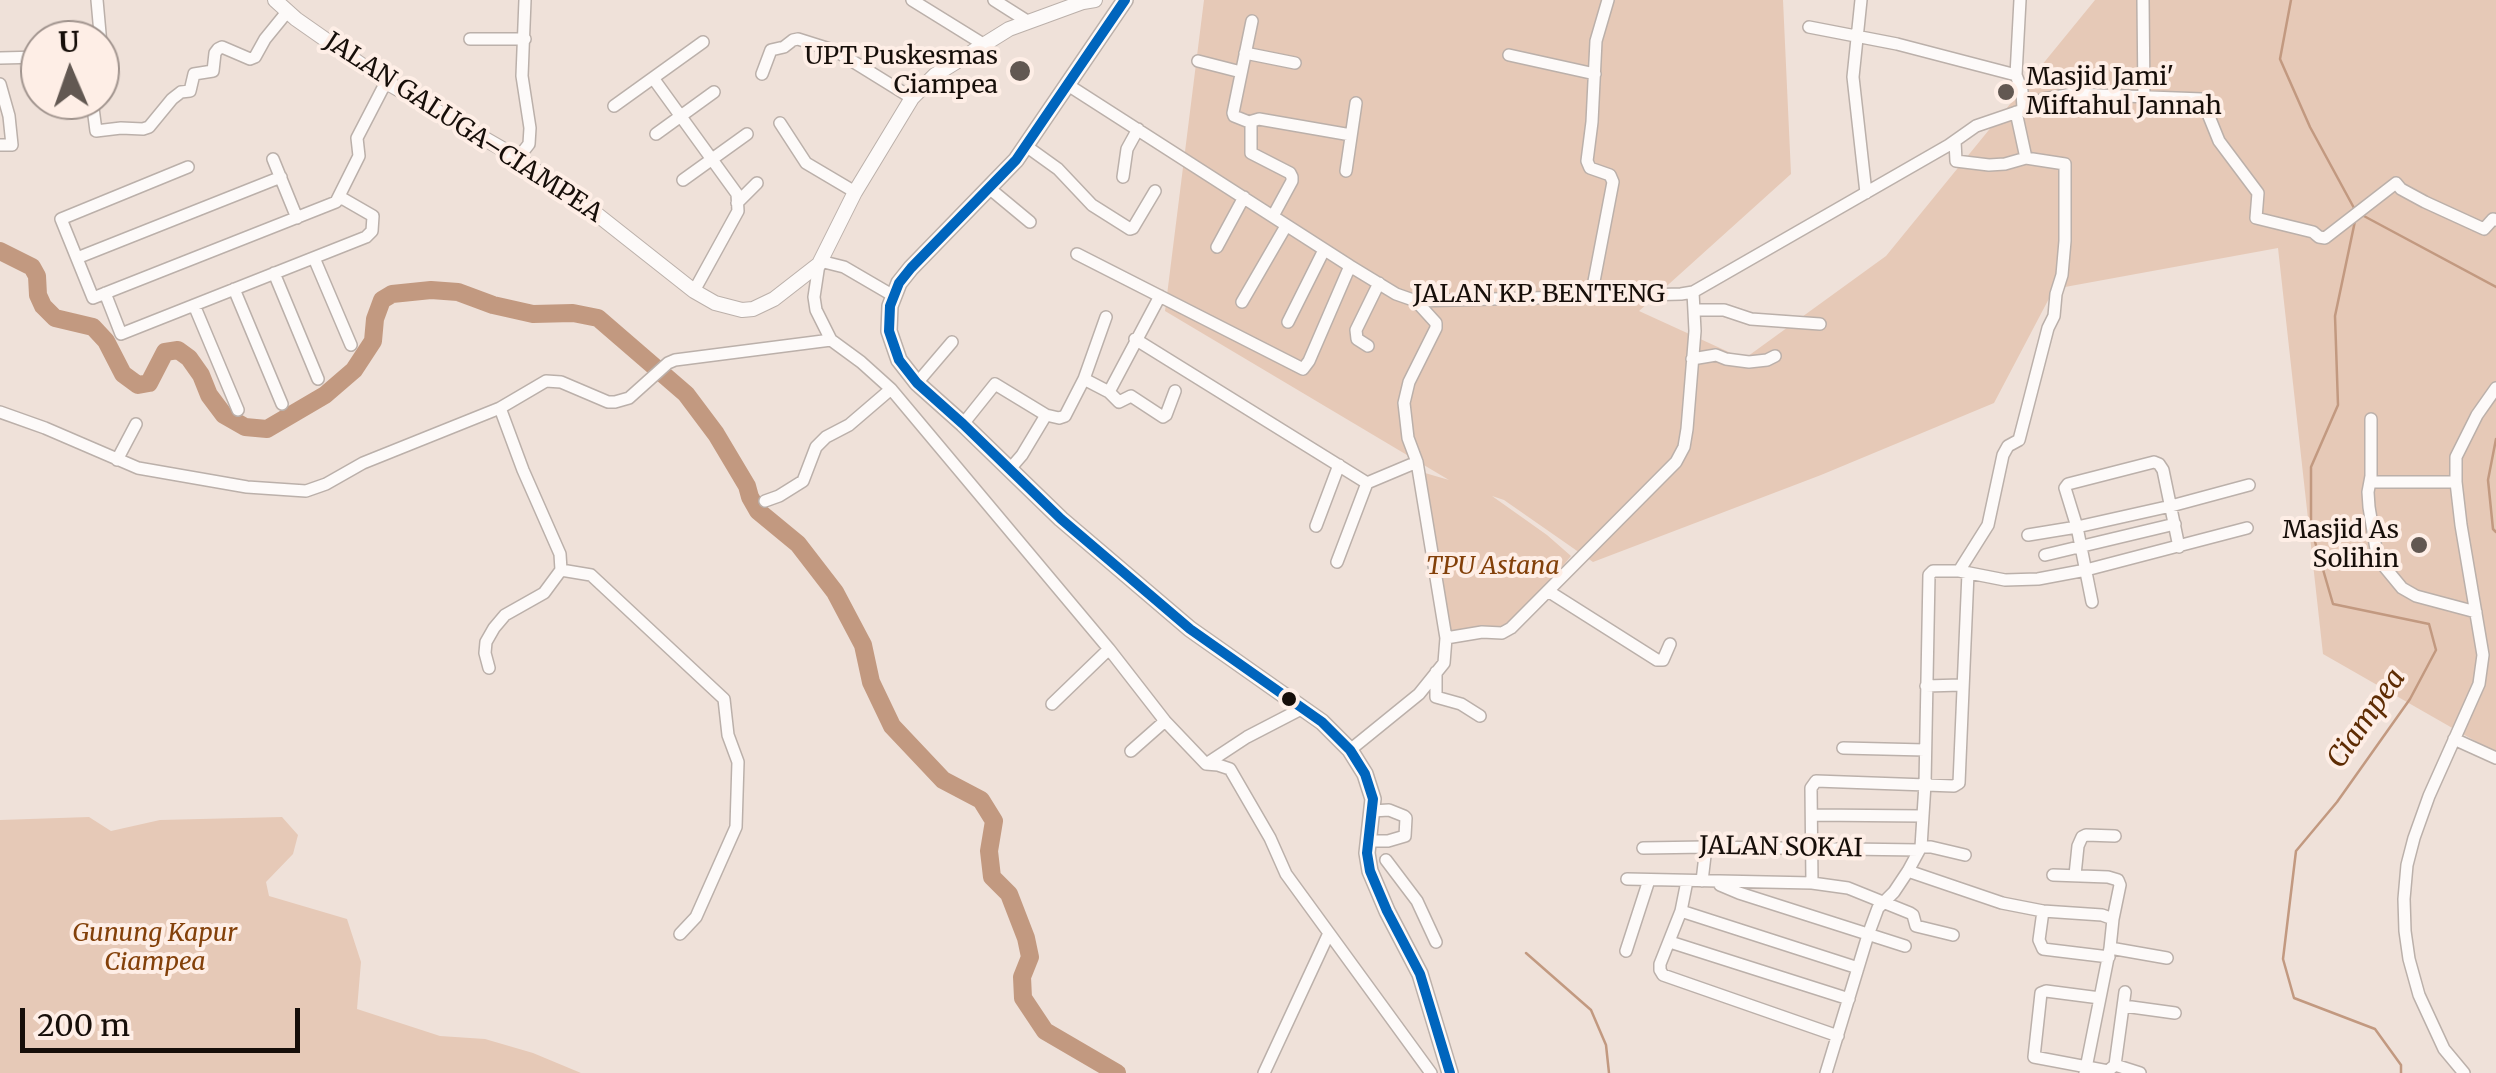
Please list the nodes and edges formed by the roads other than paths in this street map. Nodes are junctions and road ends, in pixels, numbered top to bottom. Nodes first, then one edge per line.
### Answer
1 (275, 0) edge
2 (525, 0) edge
3 (912, 0) edge
4 (994, 0) edge
5 (1125, 0) edge
6 (1608, 0) edge
7 (1861, 0) edge
8 (2020, 0) edge
9 (2143, 0) edge
10 (1087, 1) edge
11 (288, 12) junction
12 (1252, 21) dead end
13 (1027, 22) junction
14 (1809, 27) dead end
15 (1858, 36) junction
16 (470, 39) dead end
17 (524, 39) junction
18 (703, 42) dead end
19 (983, 44) junction
20 (1245, 53) junction
21 (1509, 55) dead end
22 (1198, 61) dead end
23 (1294, 63) dead end
24 (1241, 72) junction
25 (762, 74) dead end
26 (1595, 74) junction
27 (2016, 75) junction
28 (653, 78) junction
29 (386, 82) junction
30 (0, 84) edge
31 (1068, 85) junction
32 (714, 92) dead end
33 (912, 98) junction
34 (2144, 98) junction
35 (1356, 103) dead end
36 (614, 106) dead end
37 (2019, 111) junction
38 (680, 116) junction
39 (94, 120) edge
40 (1249, 122) junction
41 (780, 123) dead end
42 (1138, 130) junction
43 (656, 134) dead end
44 (747, 134) dead end
45 (1351, 135) junction
46 (1955, 141) junction
47 (0, 145) edge
48 (1026, 146) junction
49 (518, 158) junction
50 (2026, 158) junction
51 (273, 159) dead end
52 (711, 159) junction
53 (188, 167) dead end
54 (1346, 171) dead end
55 (280, 177) junction
56 (1123, 178) dead end
57 (683, 180) dead end
58 (757, 183) dead end
59 (990, 188) junction
60 (1156, 191) dead end
61 (855, 192) junction
62 (1866, 193) junction
63 (340, 197) junction
64 (1244, 198) junction
65 (737, 203) junction
66 (1274, 216) junction
67 (297, 218) junction
68 (2496, 220) edge
69 (1030, 222) dead end
70 (1286, 226) junction
71 (1217, 247) dead end
72 (1324, 250) junction
73 (1077, 254) dead end
74 (77, 258) junction
75 (314, 258) junction
76 (820, 262) junction
77 (1350, 266) junction
78 (274, 273) junction
79 (1379, 283) junction
80 (234, 289) junction
81 (694, 290) junction
82 (1693, 292) junction
83 (105, 293) junction
84 (892, 295) junction
85 (1160, 296) junction
86 (1591, 297) junction
87 (1416, 301) junction
88 (1242, 302) dead end
89 (194, 305) junction
90 (1695, 310) junction
91 (1106, 317) dead end
92 (1288, 322) dead end
93 (1820, 324) dead end
94 (1135, 339) junction
95 (831, 340) junction
96 (952, 342) dead end
97 (351, 345) dead end
98 (1368, 346) dead end
99 (1775, 356) dead end
100 (1692, 359) junction
101 (318, 379) dead end
102 (1084, 379) junction
103 (917, 383) junction
104 (2496, 388) edge
105 (890, 390) junction
106 (1176, 390) dead end
107 (1109, 392) junction
108 (282, 404) dead end
109 (500, 408) junction
110 (238, 410) dead end
111 (0, 412) edge
112 (1046, 415) junction
113 (2371, 420) dead end
114 (136, 424) dead end
115 (963, 424) junction
116 (117, 460) junction
117 (1417, 462) junction
118 (1338, 465) junction
119 (1009, 470) junction
120 (1367, 482) junction
121 (2371, 482) junction
122 (2456, 482) junction
123 (2249, 485) dead end
124 (765, 501) dead end
125 (2171, 506) junction
126 (2175, 524) junction
127 (1316, 526) dead end
128 (2077, 527) junction
129 (2246, 528) dead end
130 (2028, 535) dead end
131 (2179, 547) junction
132 (2080, 548) junction
133 (2045, 555) dead end
134 (1337, 562) dead end
135 (561, 570) junction
136 (2086, 570) junction
137 (1963, 572) junction
138 (1548, 592) junction
139 (2092, 602) dead end
140 (2476, 612) junction
141 (1446, 638) junction
142 (1670, 644) dead end
143 (1109, 649) junction
144 (489, 668) dead end
145 (1436, 672) junction
146 (1962, 684) junction
147 (1926, 686) junction
148 (1052, 704) dead end
149 (1303, 708) junction
150 (1480, 716) dead end
151 (1165, 720) junction
152 (2454, 739) junction
153 (1843, 748) dead end
154 (1131, 750) dead end
155 (1350, 750) junction
156 (1925, 750) junction
157 (2496, 758) edge
158 (1206, 764) junction
159 (1925, 784) junction
160 (1372, 811) junction
161 (1812, 815) junction
162 (1923, 816) junction
163 (2115, 836) dead end
164 (1369, 842) junction
165 (1706, 847) junction
166 (1643, 848) dead end
167 (1812, 848) junction
168 (1920, 848) junction
169 (1965, 855) dead end
170 (1370, 871) junction
171 (1908, 871) junction
172 (2053, 875) dead end
173 (2075, 875) junction
174 (1628, 879) dead end
175 (1650, 880) junction
176 (1687, 881) junction
177 (1707, 881) junction
178 (1812, 883) junction
179 (1884, 901) junction
180 (1681, 911) junction
181 (2043, 911) junction
182 (2113, 918) junction
183 (1329, 933) junction
184 (680, 934) dead end
185 (1868, 934) junction
186 (1953, 935) dead end
187 (1436, 942) dead end
188 (1670, 942) junction
189 (1905, 946) dead end
190 (1626, 951) dead end
191 (2109, 952) junction
192 (2167, 958) dead end
193 (1858, 968) junction
194 (1845, 998) junction
195 (2100, 998) junction
196 (2175, 1013) dead end
197 (1838, 1036) junction
198 (2115, 1065) junction
199 (2086, 1070) edge
200 (1264, 1073) edge
201 (1432, 1073) edge
202 (1450, 1073) edge
203 (1826, 1073) edge
204 (2140, 1073) edge
205 (2464, 1073) edge

1 - 11 street, JALAN GALUGA–CIAMPEA
2 - 17 street
3 - 19 street
4 - 13 street
5 - 31 main road
6 - 26 street
7 - 15 street
8 - 27 street
9 - 34 street
10 - 13 street, JALAN GALUGA–CIAMPEA
11 - 29 street, JALAN GALUGA–CIAMPEA
11 - 39 street
12 - 20 street
13 - 19 street, JALAN GALUGA–CIAMPEA
14 - 15 street
15 - 27 street
15 - 62 street
16 - 17 street
17 - 49 street
18 - 28 street
19 - 33 street, JALAN GALUGA–CIAMPEA
20 - 23 street
20 - 24 street
21 - 26 street
22 - 24 street
24 - 40 street
25 - 33 street
26 - 86 street
27 - 37 street
28 - 36 street
28 - 38 street
29 - 49 street, JALAN GALUGA–CIAMPEA
29 - 63 street
30 - 47 street
31 - 42 street, JALAN KP. BENTENG
31 - 48 main road
32 - 38 street
33 - 61 street, JALAN GALUGA–CIAMPEA
34 - 37 street, JALAN KP. BENTENG
34 - 68 street, JALAN KP. BENTENG
35 - 45 street
37 - 46 street, JALAN KP. BENTENG
37 - 50 street
38 - 43 street
38 - 52 street
40 - 45 street
40 - 66 street
41 - 61 street
42 - 56 street
42 - 64 street, JALAN KP. BENTENG
44 - 52 street
45 - 54 street
46 - 50 street
46 - 62 street, JALAN KP. BENTENG
48 - 59 main road
48 - 60 street
49 - 81 street, JALAN GALUGA–CIAMPEA
50 - 137 street
51 - 55 street
52 - 57 street
52 - 65 street
53 - 74 street
55 - 67 street
55 - 74 street
58 - 65 street
59 - 69 street
59 - 84 main road
61 - 76 street, JALAN GALUGA–CIAMPEA
62 - 82 street, JALAN KP. BENTENG
63 - 67 street
63 - 75 street
64 - 66 street, JALAN KP. BENTENG
64 - 71 street
65 - 81 street
66 - 70 street, JALAN KP. BENTENG
67 - 83 street
70 - 72 street, JALAN KP. BENTENG
70 - 88 street
72 - 77 street, JALAN KP. BENTENG
72 - 92 street
73 - 85 street
74 - 83 street
75 - 78 street
75 - 97 street
76 - 81 street, JALAN GALUGA–CIAMPEA
76 - 84 street
76 - 95 street
77 - 79 street, JALAN KP. BENTENG
77 - 85 street
78 - 80 street
78 - 101 street
79 - 87 street, JALAN KP. BENTENG
79 - 98 street
80 - 89 street
80 - 108 street
82 - 86 street, JALAN KP. BENTENG
82 - 90 street
83 - 89 street
84 - 103 main road
85 - 94 street
86 - 87 street, JALAN KP. BENTENG
87 - 117 street
89 - 110 street
90 - 93 street
90 - 100 street
91 - 102 street
94 - 107 street
94 - 118 street
95 - 105 street
95 - 109 street
96 - 103 street
99 - 100 street
100 - 138 street
102 - 107 street
102 - 112 street
103 - 115 main road
104 - 122 street
105 - 124 street
105 - 143 street
106 - 107 street
109 - 116 street
109 - 135 street
111 - 116 street
112 - 115 street
112 - 119 street
113 - 121 street
114 - 116 street
115 - 119 main road
117 - 120 street
117 - 141 street
118 - 120 street
118 - 127 street
119 - 149 main road
120 - 134 street
121 - 122 street
121 - 140 street
122 - 140 street
123 - 125 street
125 - 126 street
125 - 128 street
125 - 128 street
126 - 131 street
126 - 132 street
128 - 130 street
128 - 132 street
129 - 131 street
131 - 136 street
132 - 133 street
132 - 136 street
135 - 144 street
135 - 184 street
136 - 137 street
136 - 139 street
137 - 146 street
137 - 147 street
138 - 141 street
138 - 142 street
140 - 152 street
141 - 145 street
143 - 148 street
143 - 151 street
145 - 150 street
145 - 155 street
146 - 147 street
146 - 159 street
147 - 156 street
149 - 155 main road
149 - 158 street
151 - 154 street
151 - 158 street
152 - 157 street
152 - 205 street
153 - 156 street
155 - 160 main road
156 - 159 street
158 - 183 street
159 - 161 street
159 - 162 street
160 - 164 main road
160 - 164 street
161 - 162 street
161 - 167 street
162 - 168 street
163 - 173 street
164 - 170 main road
165 - 166 street, JALAN SOKAI
165 - 167 street, JALAN SOKAI
165 - 177 street
167 - 168 street, JALAN SOKAI
167 - 178 street
168 - 169 street, JALAN SOKAI
168 - 171 street
170 - 187 street
170 - 202 main road
171 - 179 street
171 - 181 street
172 - 173 street
173 - 182 street
174 - 175 street
175 - 176 street
175 - 190 street
176 - 177 street
176 - 180 street
177 - 178 street
177 - 185 street
178 - 179 street
179 - 185 street
179 - 186 street
180 - 188 street
180 - 193 street
181 - 182 street
181 - 191 street
182 - 191 street
183 - 200 street
183 - 201 street
185 - 189 street
185 - 193 street
188 - 194 street
188 - 197 street
191 - 192 street
191 - 195 street
193 - 194 street
194 - 197 street
195 - 199 street
195 - 199 street
196 - 198 street
197 - 203 street
198 - 199 street
198 - 204 street

